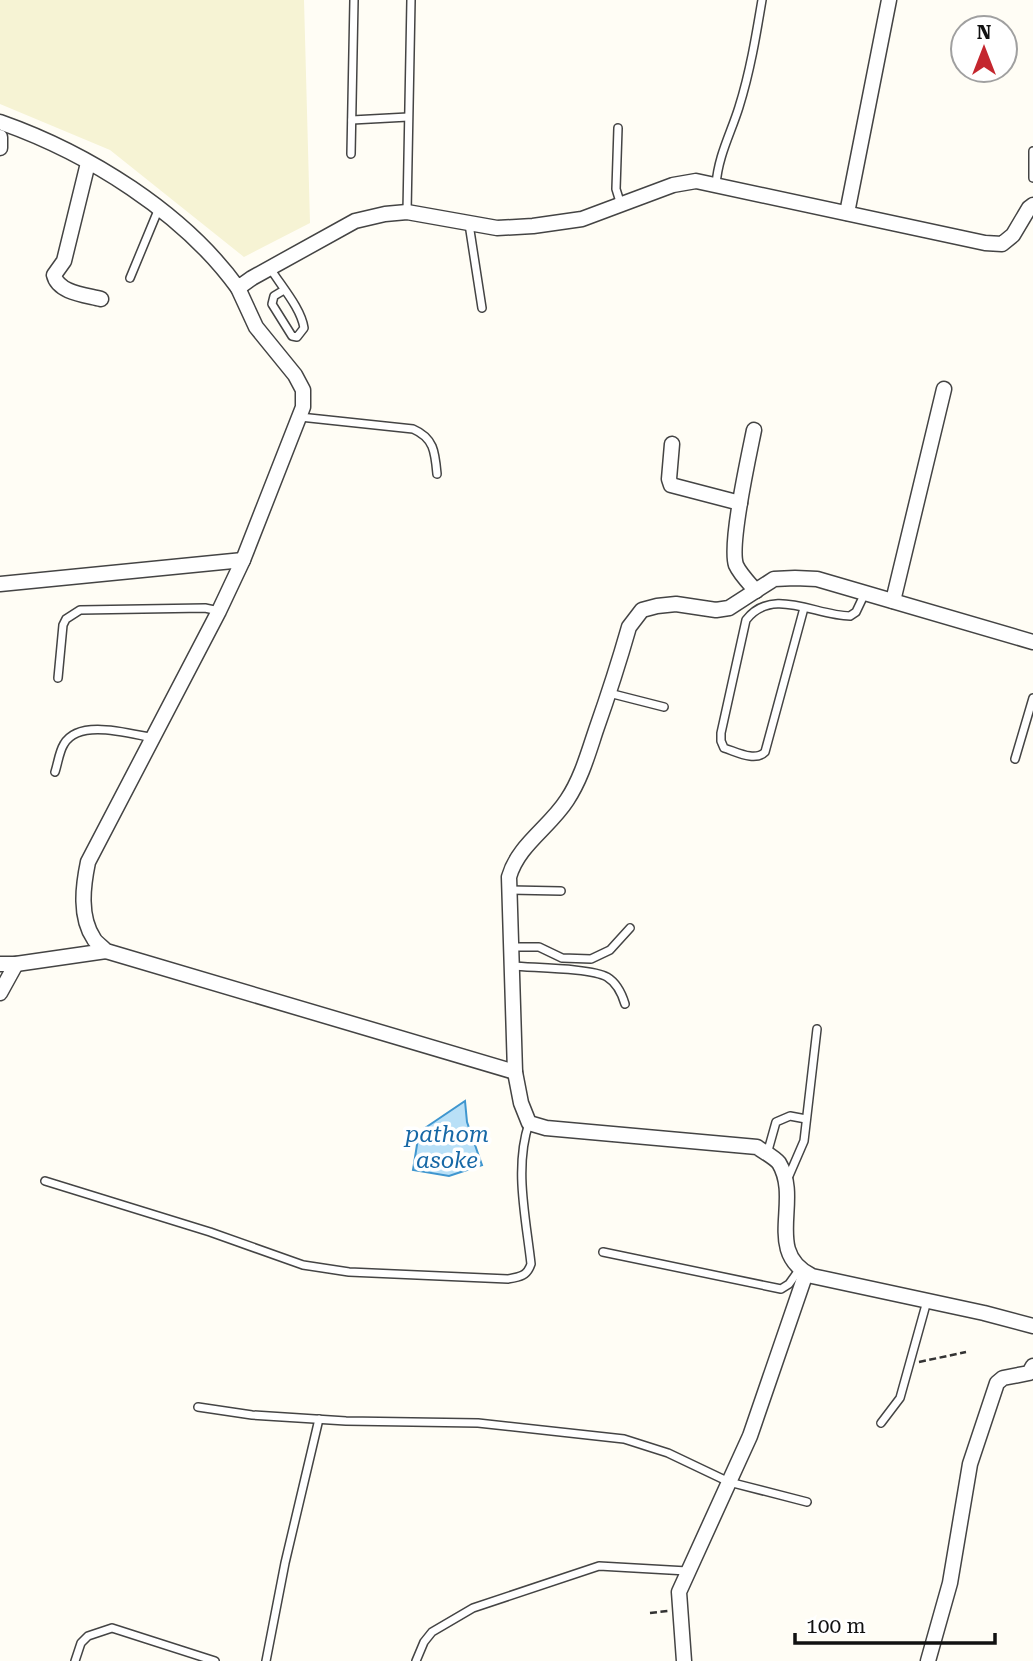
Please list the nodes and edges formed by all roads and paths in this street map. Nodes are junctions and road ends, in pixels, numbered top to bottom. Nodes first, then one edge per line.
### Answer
1 (354, 0) edge
2 (411, 0) edge
3 (762, 0) edge
4 (889, 0) edge
5 (408, 117) junction
6 (352, 120) junction
7 (0, 122) edge
8 (618, 128) dead end
9 (0, 139) edge
10 (0, 148) edge
11 (1033, 151) edge
12 (351, 154) dead end
13 (88, 163) junction
14 (1033, 178) edge
15 (716, 185) junction
16 (621, 205) junction
17 (1033, 205) edge
18 (159, 208) junction
19 (407, 212) junction
20 (847, 213) junction
21 (469, 223) junction
22 (270, 268) junction
23 (130, 278) dead end
24 (238, 288) junction
25 (284, 290) junction
26 (101, 299) dead end
27 (482, 308) dead end
28 (944, 389) dead end
29 (300, 417) junction
30 (754, 429) dead end
31 (672, 444) dead end
32 (436, 474) dead end
33 (740, 503) junction
34 (243, 560) junction
35 (0, 584) edge
36 (756, 591) junction
37 (865, 593) junction
38 (892, 601) junction
39 (804, 608) junction
40 (219, 611) junction
41 (1033, 642) edge
42 (58, 678) dead end
43 (609, 693) junction
44 (1033, 698) edge
45 (664, 707) dead end
46 (155, 738) junction
47 (1015, 759) dead end
48 (55, 772) dead end
49 (510, 890) junction
50 (562, 891) dead end
51 (630, 928) dead end
52 (512, 947) junction
53 (106, 951) junction
54 (0, 964) edge
55 (16, 964) junction
56 (513, 966) junction
57 (0, 993) edge
58 (625, 1004) dead end
59 (817, 1029) dead end
60 (515, 1072) junction
61 (806, 1119) junction
62 (529, 1123) junction
63 (767, 1154) junction
64 (45, 1181) dead end
65 (786, 1182) junction
66 (603, 1252) dead end
67 (802, 1271) junction
68 (927, 1301) junction
69 (1033, 1326) edge
70 (966, 1352) dead end
71 (909, 1364) junction
72 (1033, 1366) edge
73 (198, 1407) dead end
74 (319, 1419) junction
75 (881, 1423) dead end
76 (729, 1482) junction
77 (807, 1502) dead end
78 (687, 1571) junction
79 (679, 1610) junction
80 (650, 1613) dead end
81 (75, 1661) edge
82 (215, 1661) edge
83 (266, 1661) edge
84 (416, 1661) edge
85 (684, 1661) edge
86 (928, 1661) edge

1 - 6 lane
2 - 5 lane
3 - 15 lane
4 - 20 street
5 - 6 lane
5 - 19 lane
6 - 12 lane
7 - 13 street
8 - 16 lane
9 - 10 street
11 - 14 lane
13 - 18 street
13 - 26 street
15 - 16 street
15 - 20 street
16 - 21 street
17 - 20 street
18 - 23 lane
18 - 24 street
19 - 21 street
19 - 22 street
21 - 27 lane
22 - 24 street
22 - 25 lane
24 - 29 street
25 - 25 lane
28 - 38 street
29 - 32 lane
29 - 34 street
30 - 33 street
31 - 33 street
33 - 36 street
34 - 35 street
34 - 40 street
36 - 37 street
36 - 43 street
37 - 38 street
37 - 39 lane
38 - 41 street
39 - 39 lane
40 - 42 lane
40 - 46 street
43 - 45 lane
43 - 49 street
44 - 47 lane
46 - 48 lane
46 - 53 street
49 - 50 lane
49 - 52 street
51 - 52 lane
52 - 56 street
53 - 55 street
53 - 60 street
54 - 55 street
55 - 57 street
56 - 58 lane
56 - 60 street
59 - 61 lane
60 - 62 street
61 - 63 lane
61 - 65 lane
62 - 63 street
62 - 64 lane
63 - 65 street
65 - 67 street
66 - 67 lane
67 - 68 street
67 - 76 street
68 - 69 street
68 - 71 lane
70 - 71 path
71 - 75 lane
72 - 86 street
73 - 74 lane
74 - 76 lane
74 - 83 lane
76 - 77 lane
76 - 78 street
78 - 79 street
78 - 84 lane
79 - 80 path
79 - 85 street
81 - 82 lane

